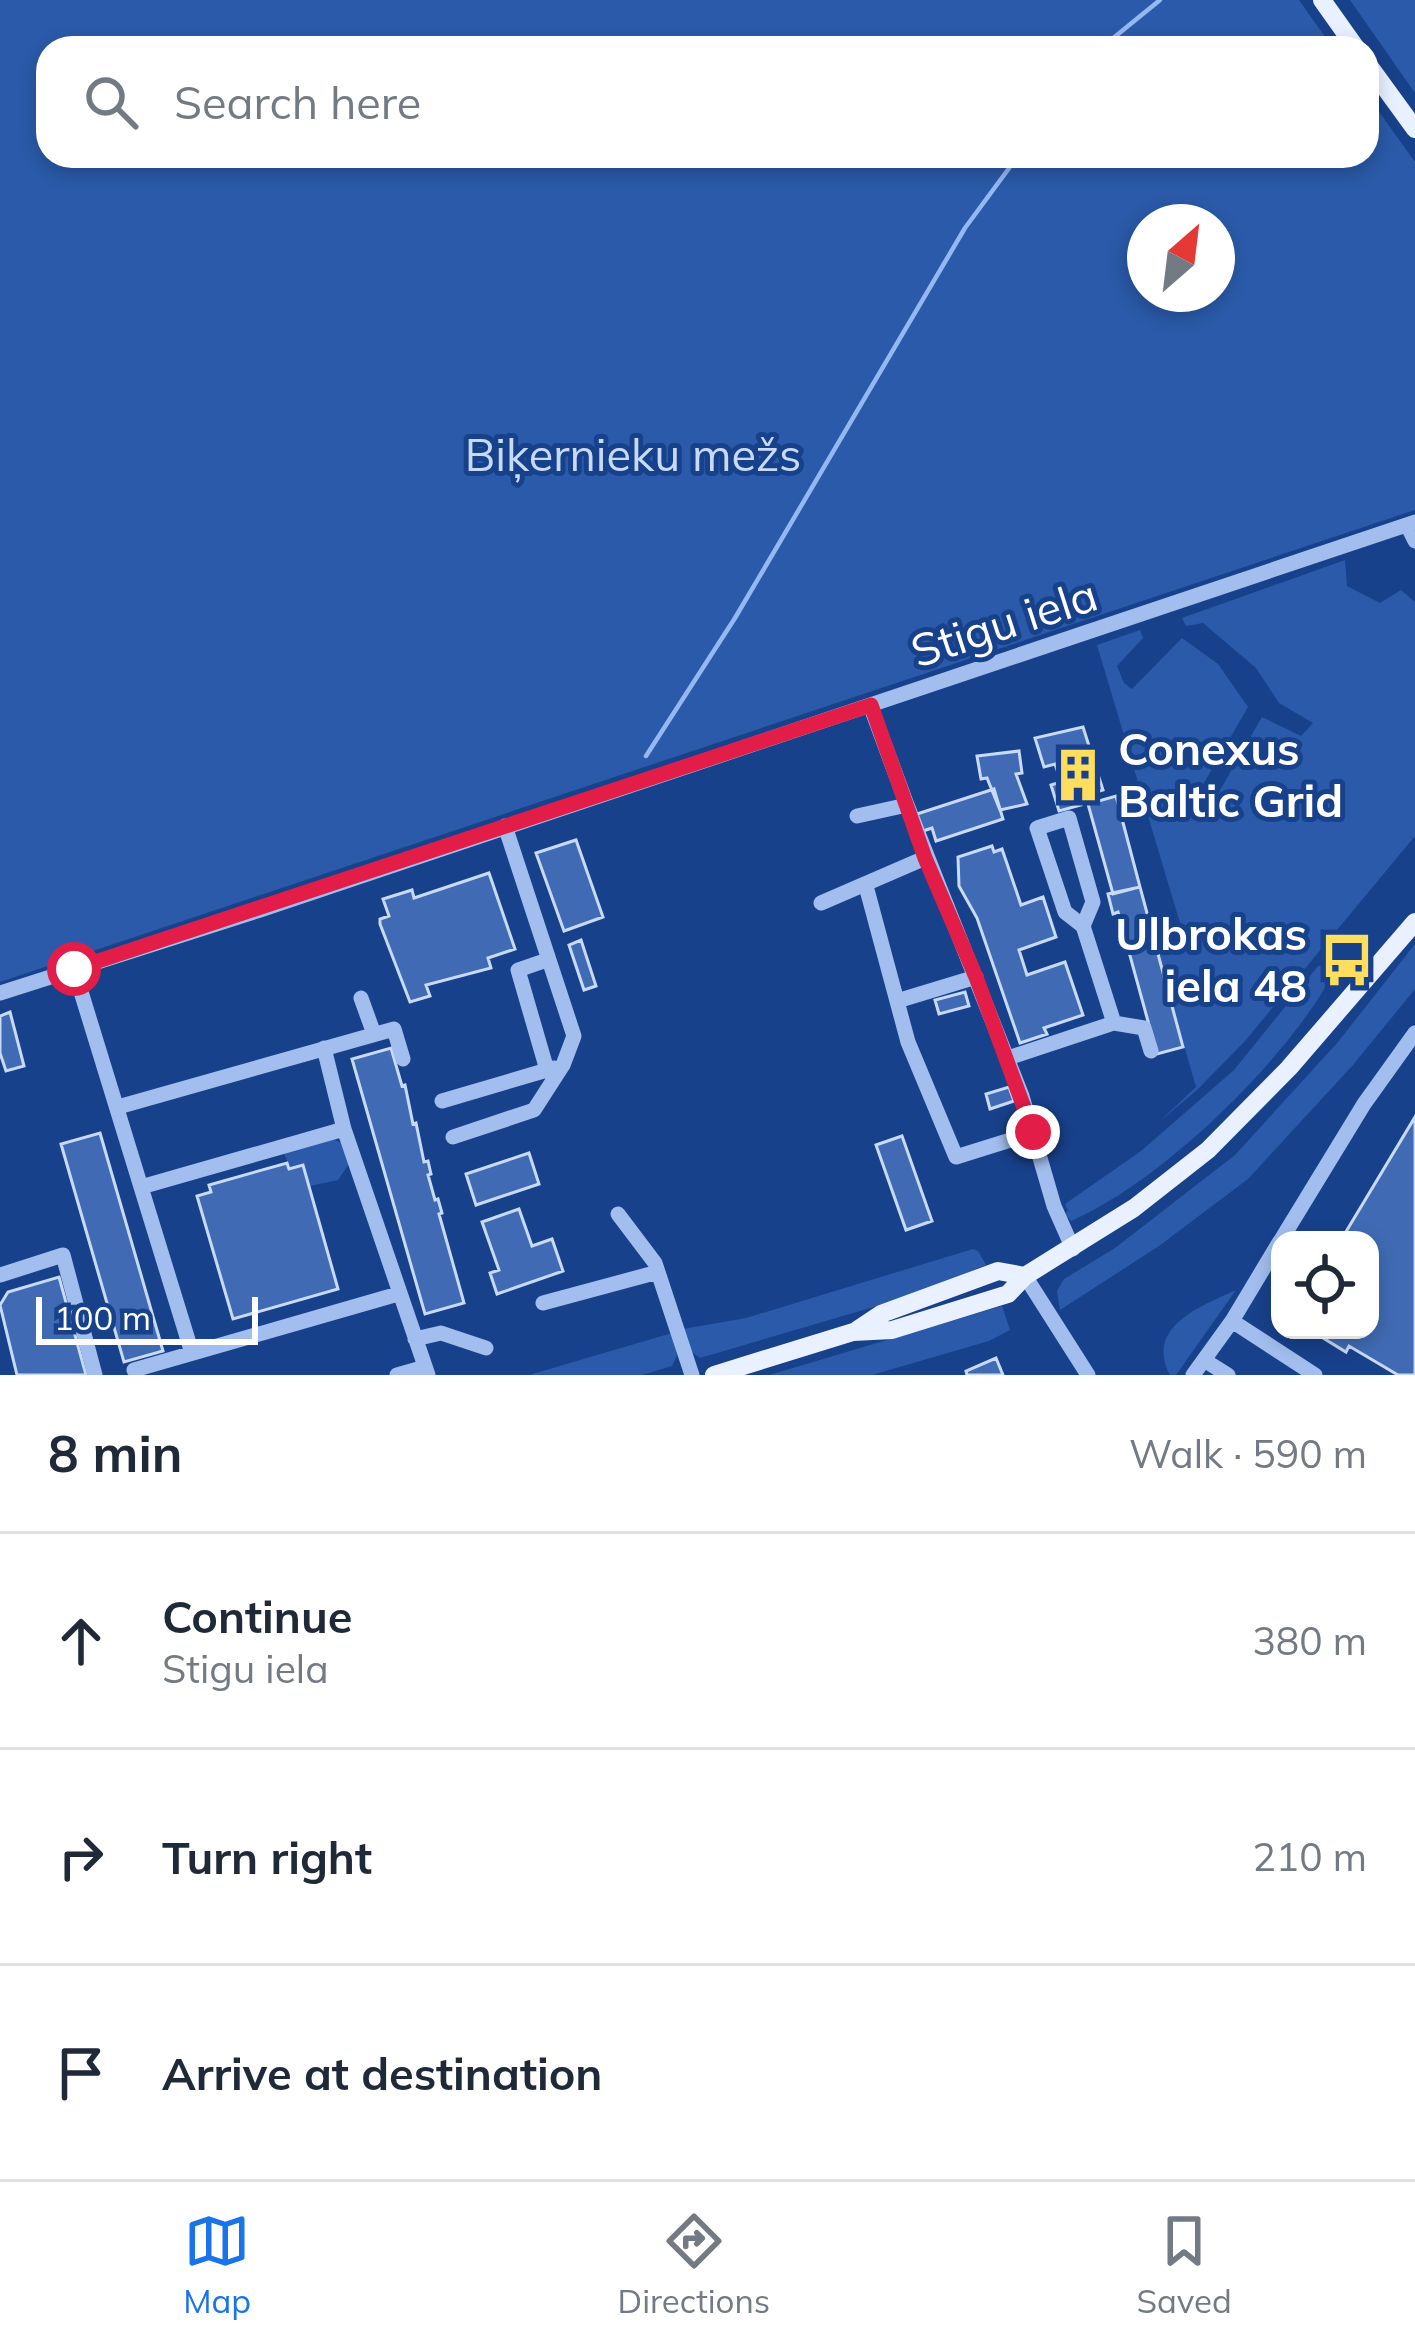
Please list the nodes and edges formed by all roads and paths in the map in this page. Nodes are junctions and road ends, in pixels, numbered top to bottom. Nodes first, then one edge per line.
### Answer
1 (1322, 0) edge
2 (1348, 36) edge
3 (1379, 80) edge
4 (1415, 129) edge
5 (1411, 523) edge
6 (1415, 541) edge
7 (871, 705) junction
8 (907, 805) junction
9 (857, 816) dead end
10 (506, 826) junction
11 (925, 858) junction
12 (866, 886) junction
13 (821, 903) dead end
14 (1415, 922) edge
15 (1083, 926) junction
16 (547, 960) junction
17 (74, 969) junction
18 (976, 977) junction
19 (0, 993) edge
20 (361, 998) dead end
21 (897, 1001) junction
22 (1114, 1023) junction
23 (1415, 1033) edge
24 (374, 1034) junction
25 (324, 1048) junction
26 (1150, 1051) dead end
27 (1008, 1058) junction
28 (403, 1059) dead end
29 (555, 1067) junction
30 (442, 1101) dead end
31 (118, 1107) junction
32 (344, 1129) junction
33 (1033, 1132) junction
34 (453, 1137) dead end
35 (141, 1187) junction
36 (618, 1214) dead end
37 (1286, 1231) edge
38 (1073, 1249) junction
39 (1271, 1256) edge
40 (658, 1272) junction
41 (0, 1274) edge
42 (1025, 1276) junction
43 (398, 1294) junction
44 (543, 1303) dead end
45 (1232, 1321) junction
46 (415, 1339) junction
47 (486, 1348) dead end
48 (192, 1352) junction
49 (1204, 1360) junction
50 (134, 1370) dead end
51 (427, 1371) edge
52 (95, 1375) edge
53 (397, 1375) edge
54 (692, 1375) edge
55 (714, 1375) edge
56 (1088, 1375) edge
57 (1193, 1375) edge
58 (1228, 1375) edge
59 (1315, 1375) edge

1 - 2 main road
3 - 4 main road
5 - 6 street
5 - 7 street, Stigu iela
7 - 8 street
7 - 10 street, Stigu iela
8 - 9 street
8 - 11 street
10 - 16 street
10 - 17 street, Stigu iela
11 - 12 street
11 - 18 street
12 - 13 street
12 - 21 street
14 - 38 main road
15 - 15 street
15 - 22 street
16 - 29 street
16 - 29 street
17 - 19 street, Stigu iela
17 - 31 street
18 - 21 street
18 - 27 street
20 - 24 street
21 - 33 street
22 - 26 street
22 - 27 street
23 - 37 street
24 - 25 street
24 - 28 street
25 - 31 street
25 - 32 street
27 - 33 street
29 - 30 street
29 - 34 street
31 - 35 street
32 - 35 street
32 - 43 street
33 - 38 street
35 - 48 street
36 - 40 street
38 - 42 main road
39 - 45 street
40 - 44 street
40 - 54 street
41 - 52 street
42 - 55 main road
42 - 56 street
43 - 46 street
43 - 48 street
45 - 49 street
45 - 59 street
46 - 47 street
46 - 51 street
48 - 50 street
49 - 57 street
49 - 58 street
51 - 53 street

